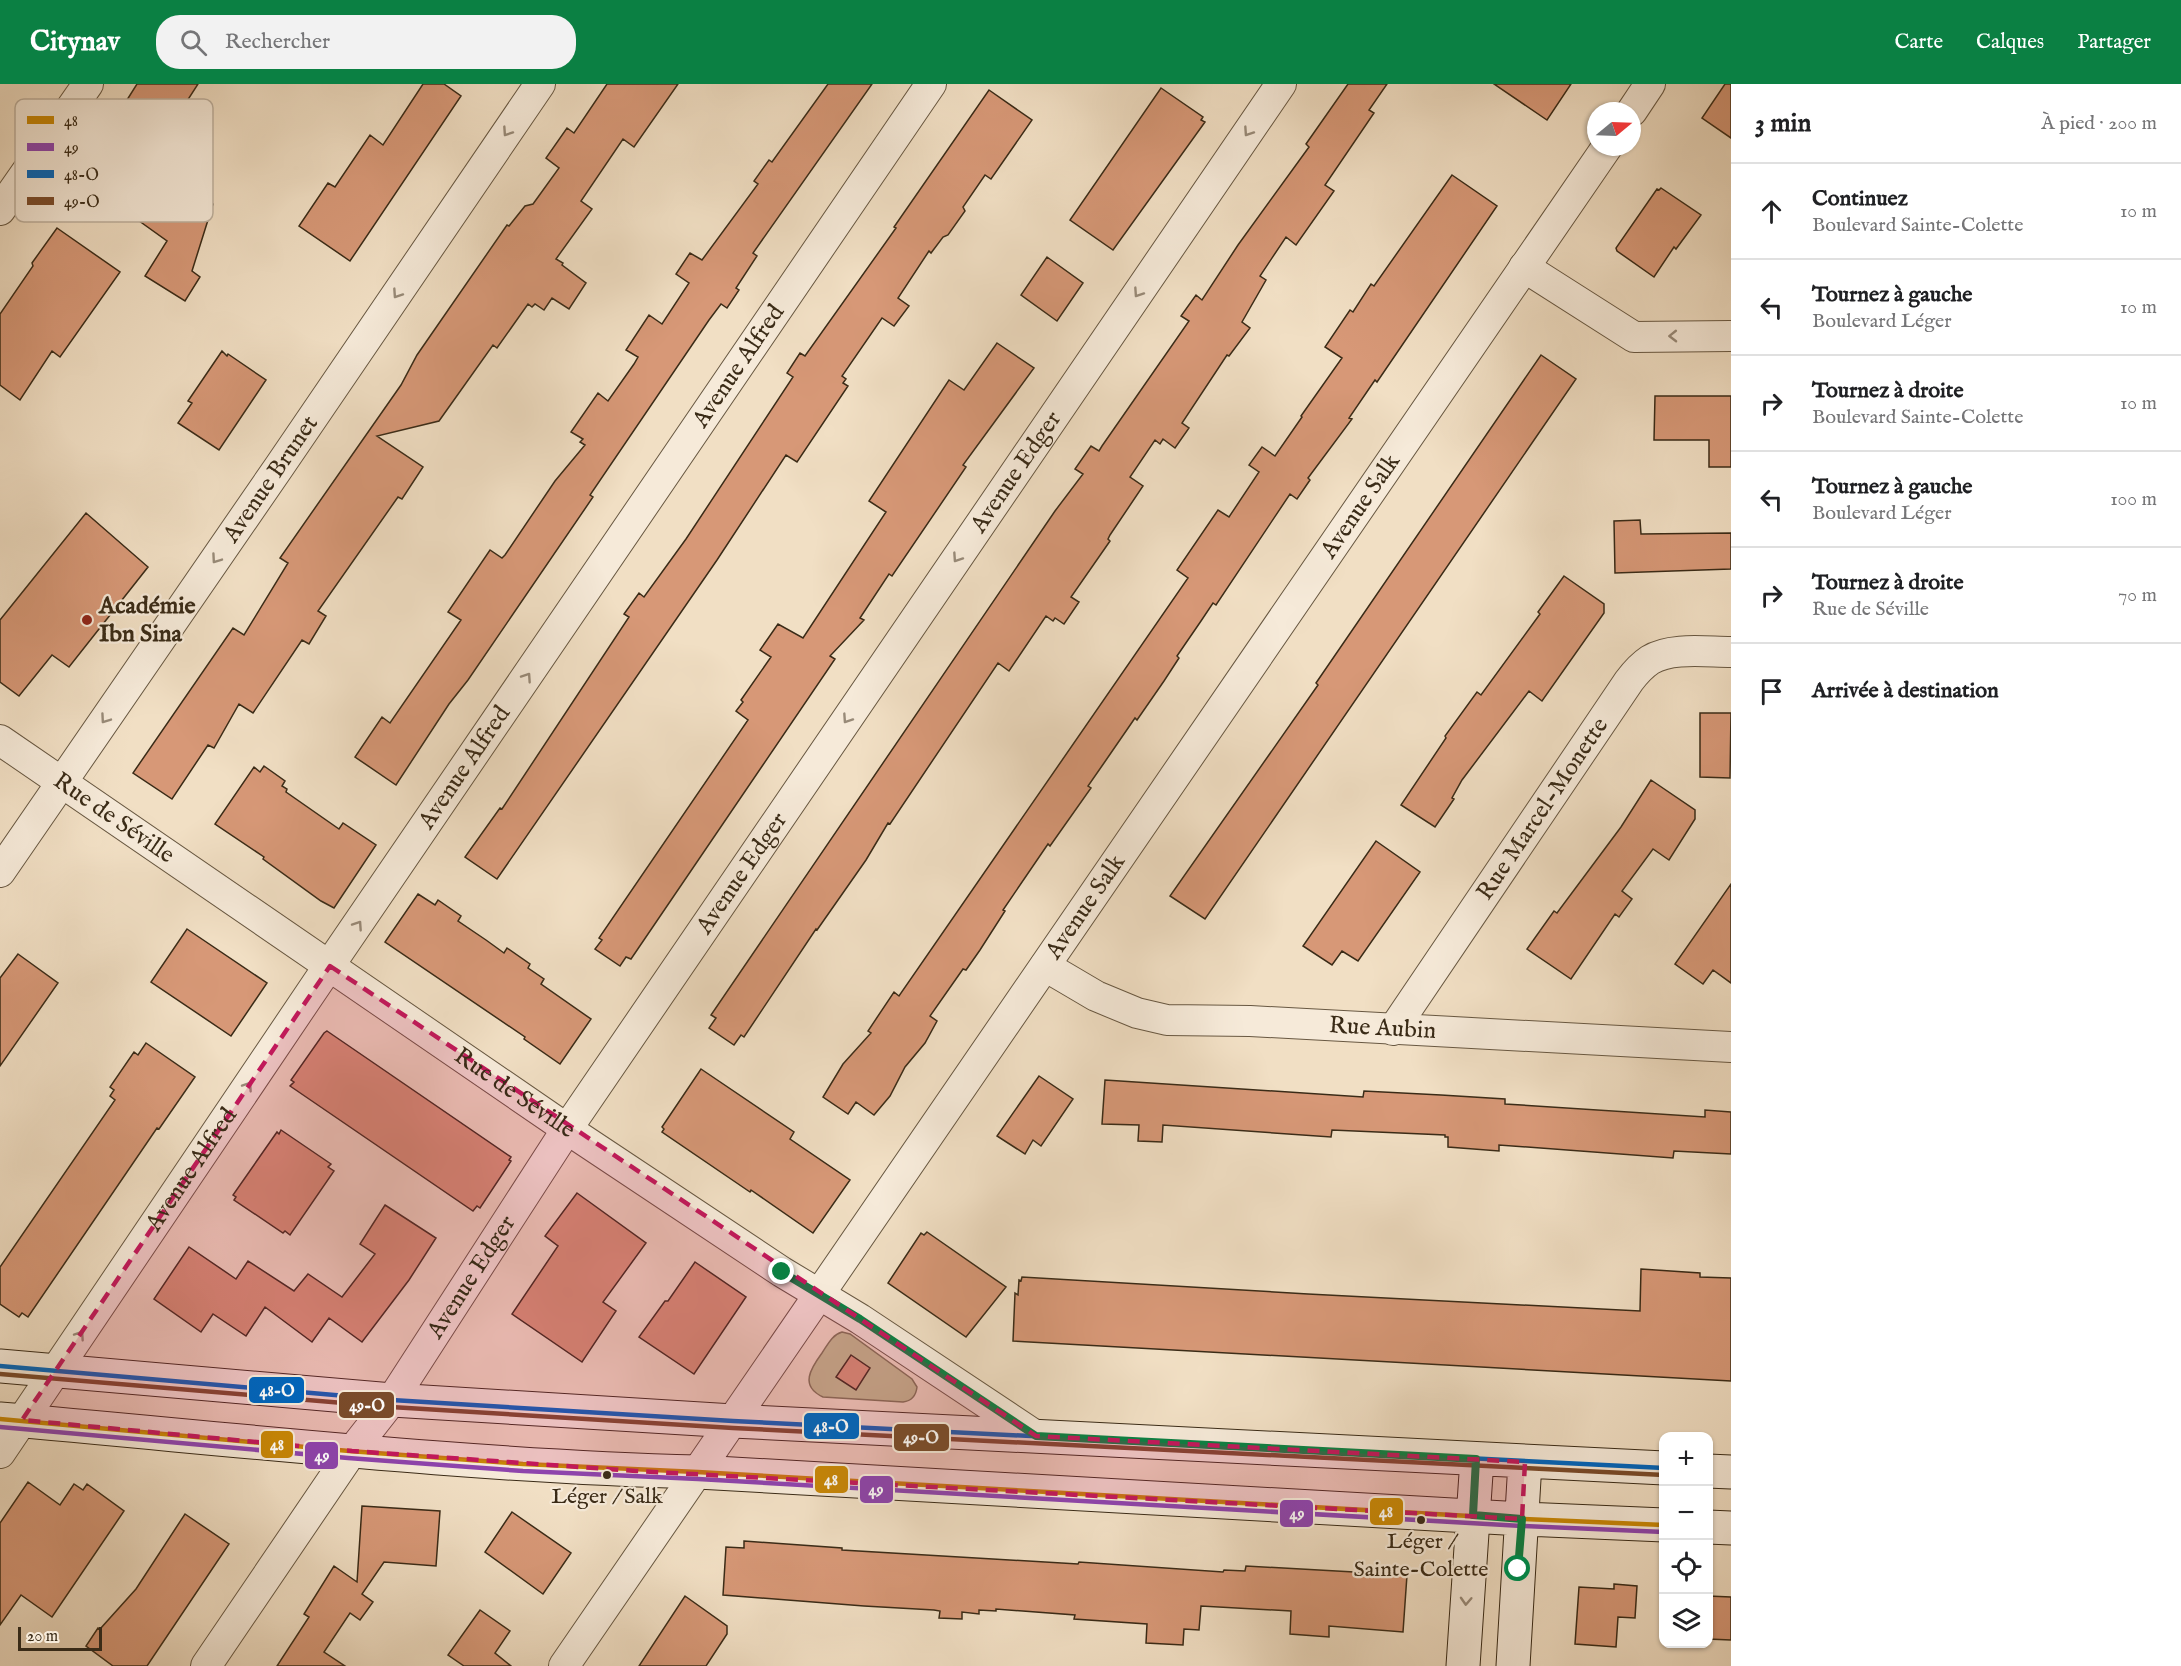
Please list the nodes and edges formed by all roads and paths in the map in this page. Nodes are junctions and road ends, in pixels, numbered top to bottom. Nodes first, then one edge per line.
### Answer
1 (88, 84) edge
2 (540, 84) edge
3 (931, 84) edge
4 (1281, 84) edge
5 (1650, 84) edge
6 (78, 99) edge
7 (1638, 102) edge
8 (1601, 156) edge
9 (15, 189) edge
10 (0, 210) edge
11 (1524, 267) junction
12 (1731, 336) edge
13 (1731, 652) edge
14 (0, 741) edge
15 (61, 783) junction
16 (0, 873) edge
17 (330, 966) junction
18 (1045, 966) junction
19 (1393, 1030) junction
20 (1731, 1047) edge
21 (567, 1129) junction
22 (819, 1296) junction
23 (0, 1366) edge
24 (56, 1371) junction
25 (392, 1400) junction
26 (11, 1420) edge
27 (733, 1422) junction
28 (1036, 1436) junction
29 (352, 1451) junction
30 (0, 1453) edge
31 (1476, 1459) junction
32 (1525, 1462) junction
33 (1659, 1468) edge
34 (1713, 1471) edge
35 (698, 1472) junction
36 (1731, 1472) edge
37 (1473, 1515) junction
38 (1522, 1519) junction
39 (1659, 1525) edge
40 (1713, 1527) edge
41 (1731, 1528) edge
42 (206, 1666) edge
43 (564, 1666) edge
44 (1463, 1666) edge
45 (1513, 1666) edge

1 - 6 street
2 -> 15 street, Avenue Brunet
17 -> 3 street, Avenue Alfred
4 -> 21 street, Avenue Edger
5 - 7 street
8 - 11 street, Avenue Salk
9 - 10 street
12 -> 11 street
11 - 18 street, Avenue Salk
13 - 19 street, Rue Marcel-Monette
14 - 15 street, Rue de Séville
15 - 16 street, Avenue Brunet
15 - 17 street, Rue de Séville
17 - 21 street, Rue de Séville
24 -> 17 street, Avenue Alfred
18 - 19 street, Rue Aubin
18 - 22 street, Avenue Salk
19 - 20 street, Rue Aubin
21 - 22 street, Rue de Séville
21 - 25 street, Avenue Edger
22 - 27 street, Avenue Salk
22 - 28 street, Rue de Séville
23 - 24 main road
24 - 25 main road
24 - 26 street, Avenue Alfred
25 - 27 main road
25 - 29 street, Avenue Edger
26 - 29 main road
26 - 30 street, Avenue Alfred
27 - 28 main road
27 - 35 street, Avenue Salk
28 - 31 main road
29 - 35 main road
29 - 42 street, Avenue Edger
31 - 32 main road
31 - 37 main road
32 - 33 main road
32 - 38 main road
34 - 36 main road
35 - 37 main road
35 - 43 street, Avenue Salk
37 - 38 main road
37 -> 44 main road
38 - 39 main road
38 - 45 main road
40 - 41 main road

